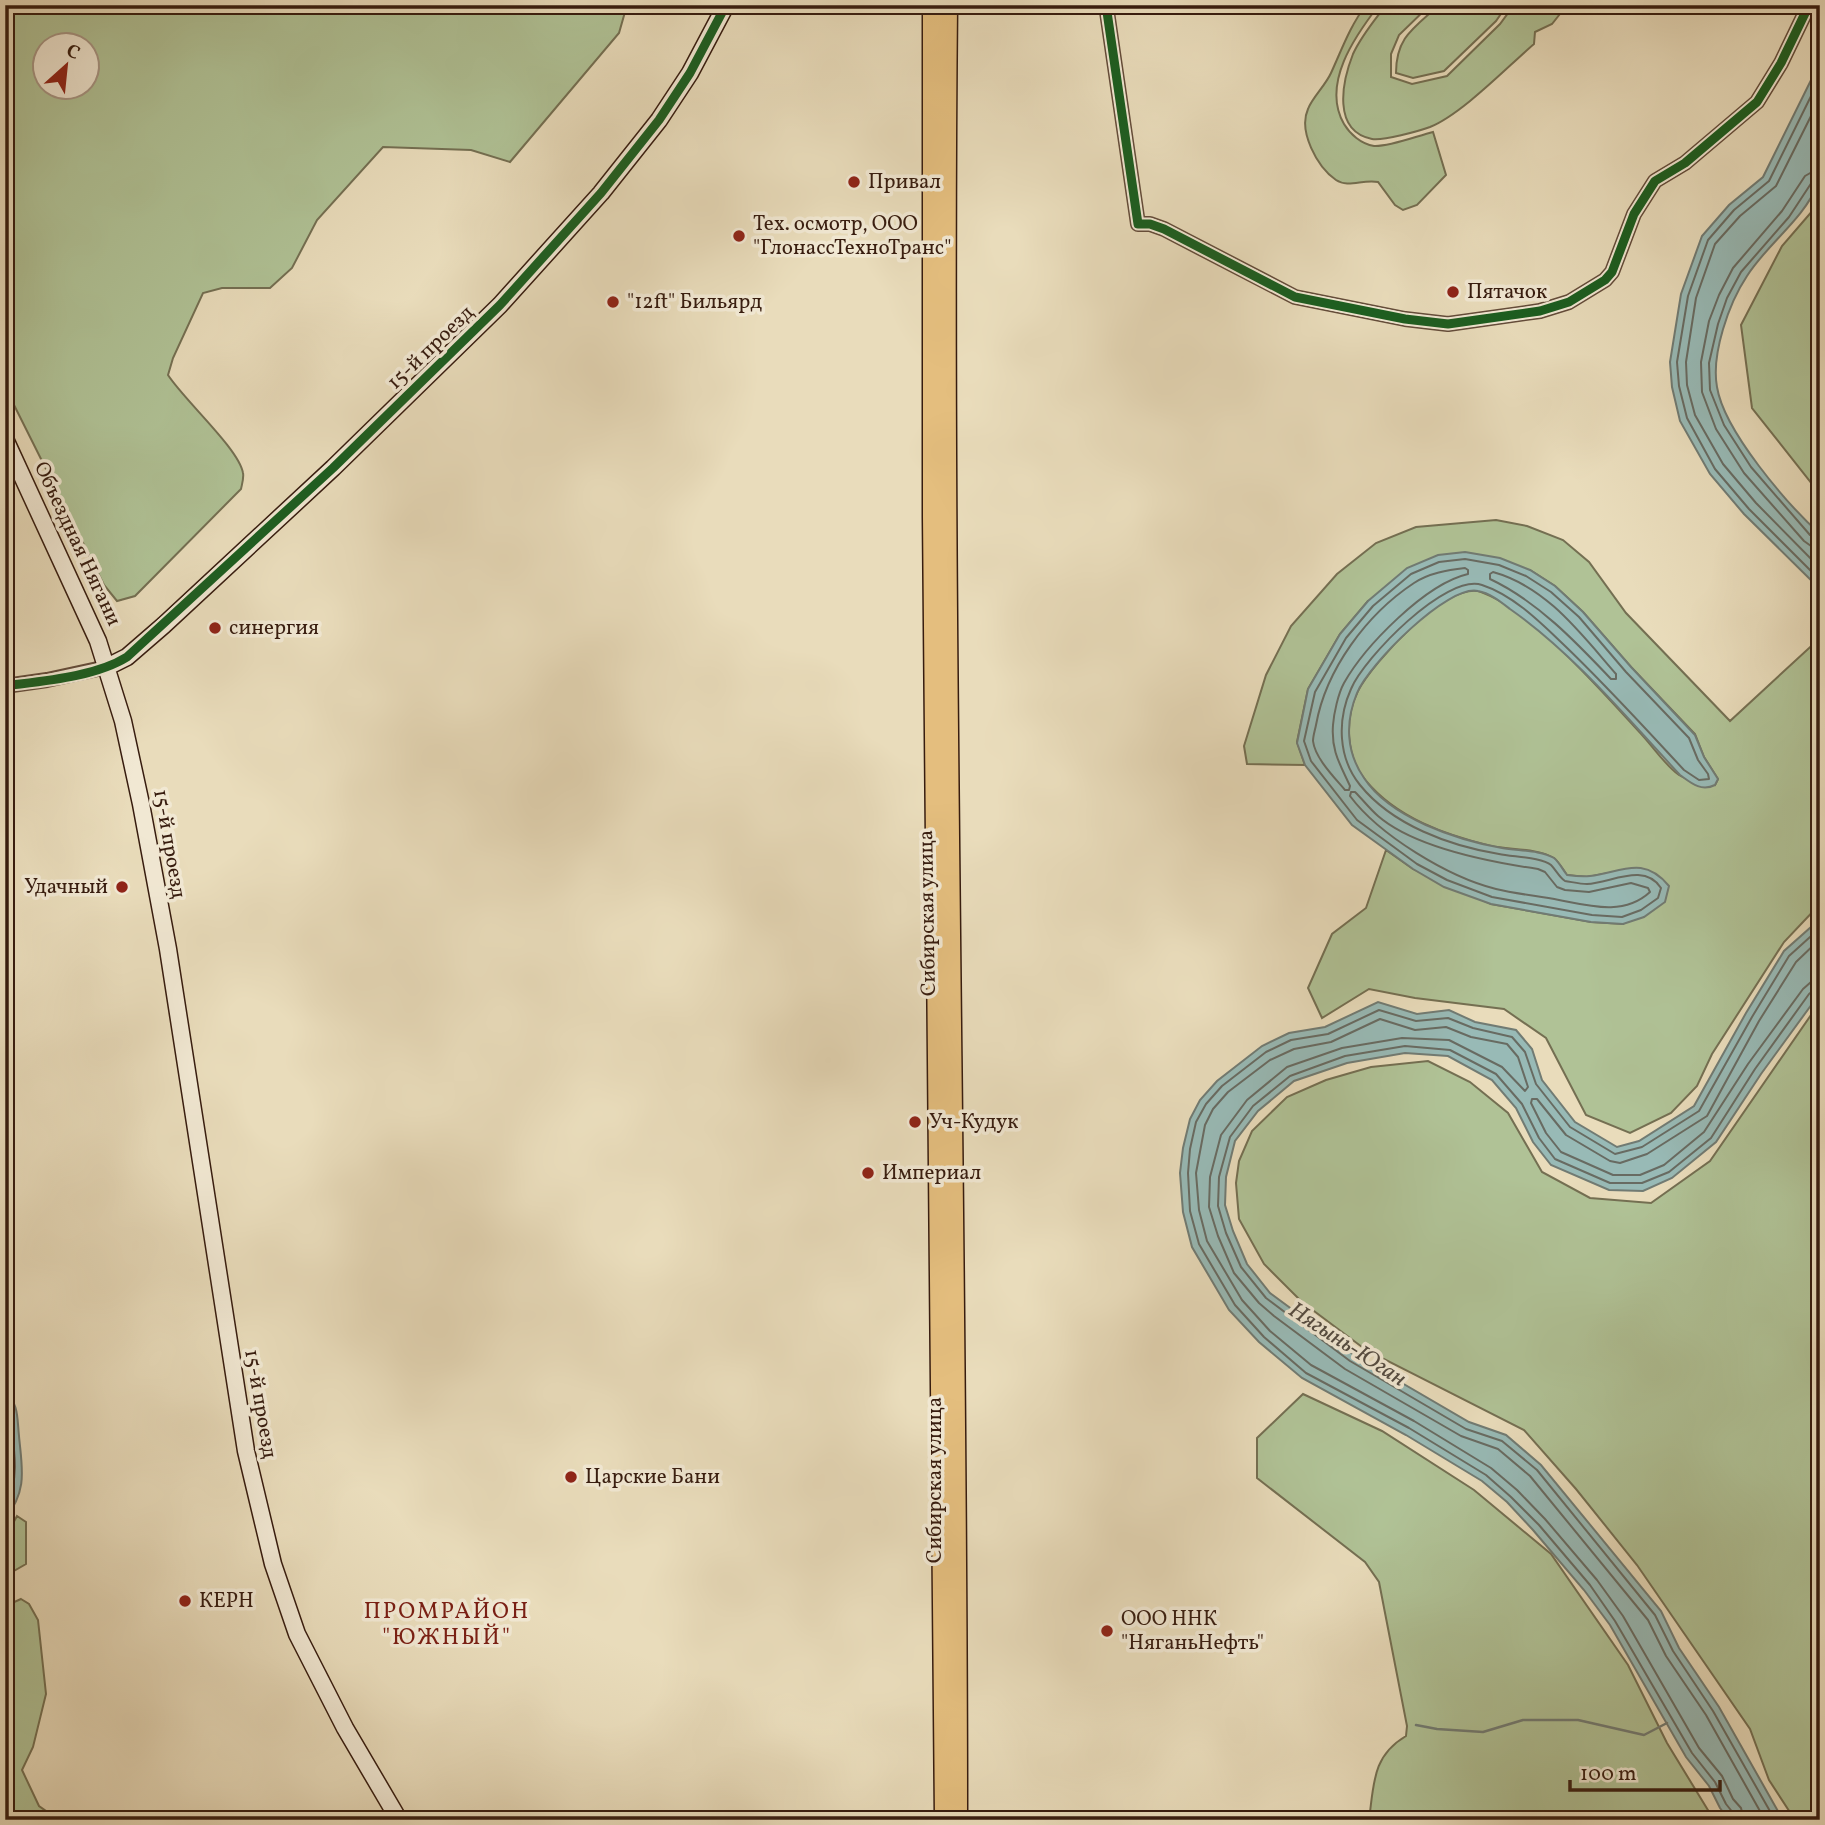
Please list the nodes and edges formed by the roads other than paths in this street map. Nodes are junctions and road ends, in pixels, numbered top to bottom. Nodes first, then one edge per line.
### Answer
1 (726, 5) edge
2 (932, 5) edge
3 (948, 5) edge
4 (1106, 5) edge
5 (1810, 5) edge
6 (5, 439) edge
7 (940, 517) junction
8 (107, 667) junction
9 (5, 686) edge
10 (949, 1486) junction
11 (399, 1820) edge
12 (944, 1820) edge
13 (958, 1820) edge

1 - 8 main road, 15-й проезд
2 - 7 main road, Сибирская улица
3 - 7 main road, Сибирская улица
4 - 5 street
6 - 8 main road, Объездная Нягани
7 - 10 main road, Сибирская улица
8 - 9 street
8 - 11 main road, 15-й проезд
10 - 12 main road, Сибирская улица
10 - 13 main road, Сибирская улица

